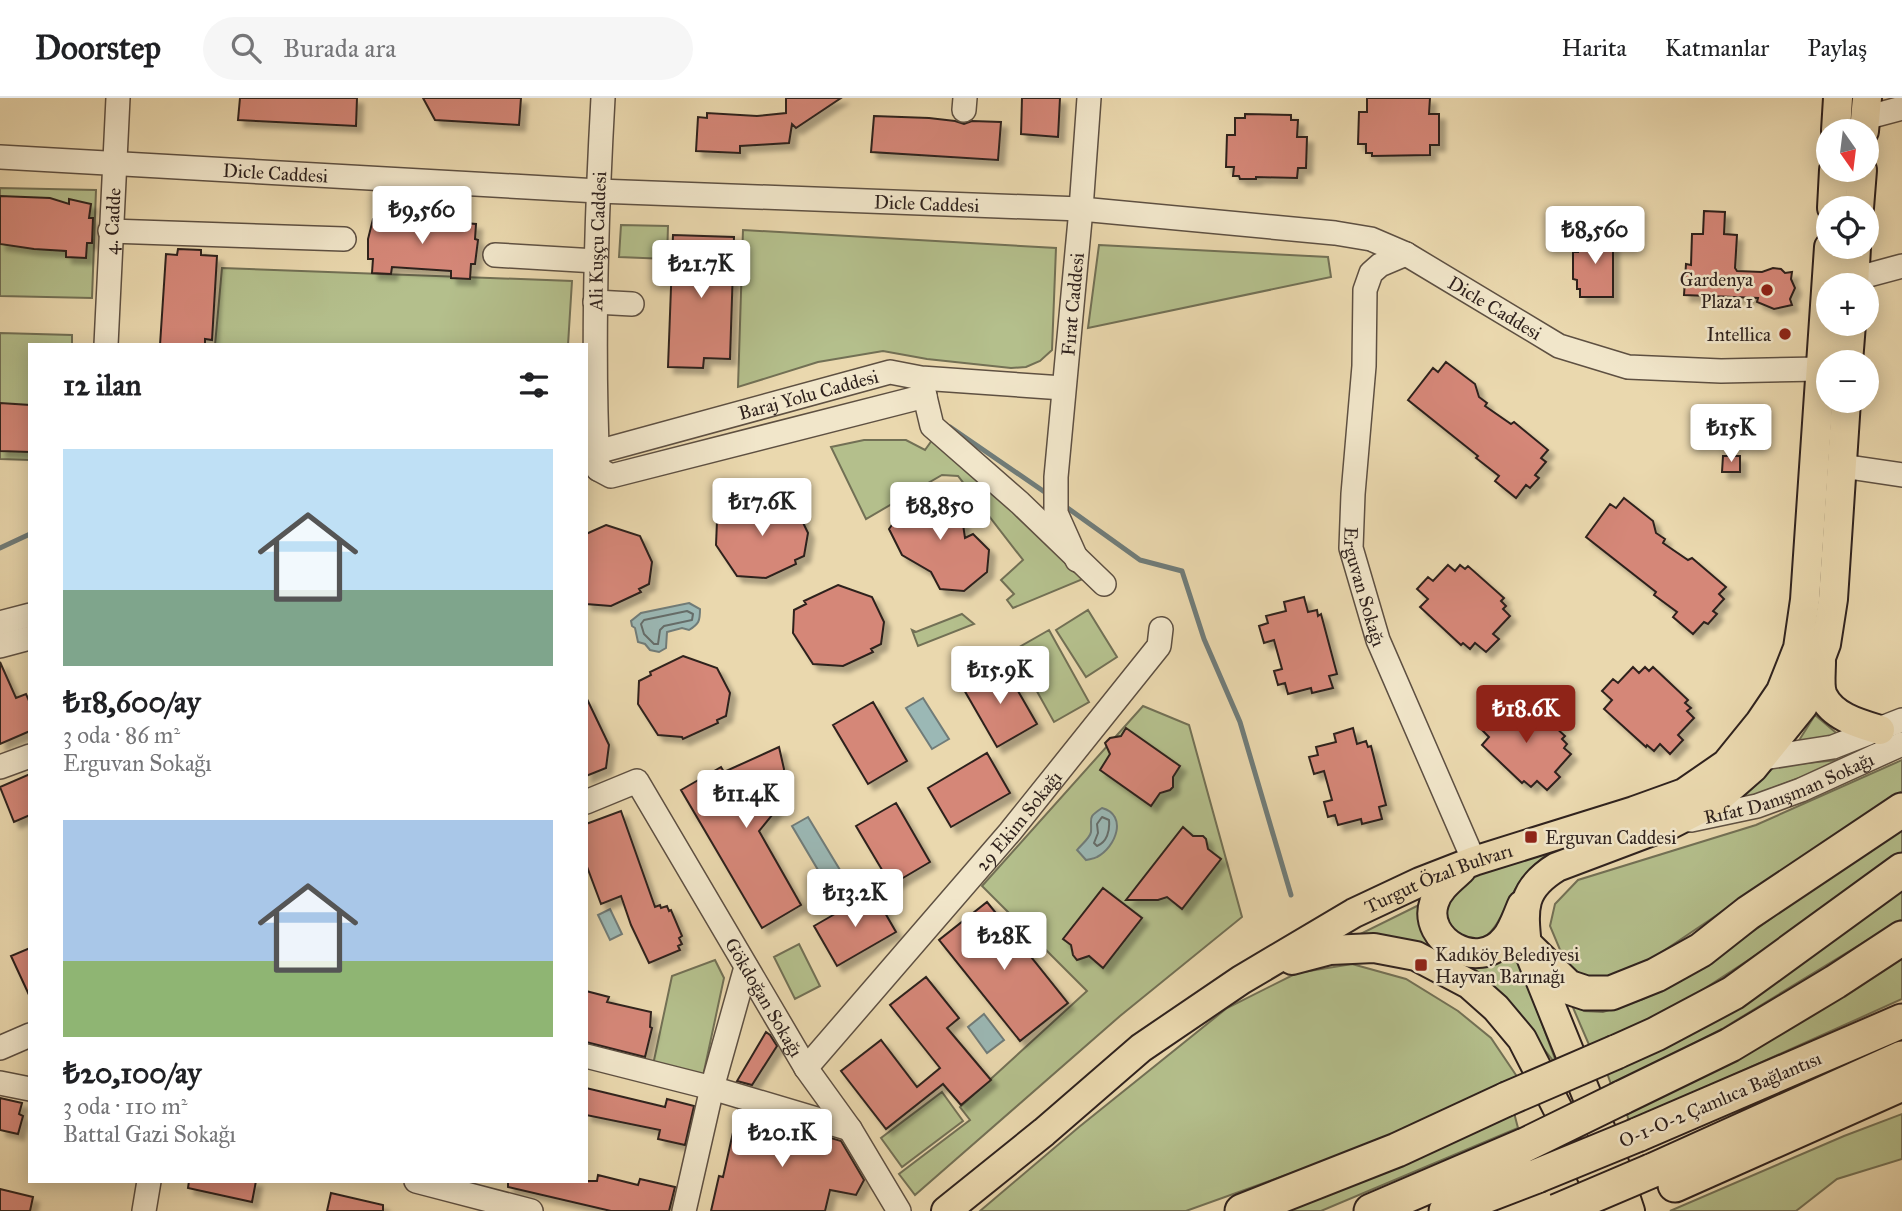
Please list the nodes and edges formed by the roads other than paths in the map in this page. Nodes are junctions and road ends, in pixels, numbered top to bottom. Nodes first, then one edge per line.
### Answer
1 (118, 98) edge
2 (603, 98) edge
3 (1089, 98) edge
4 (1838, 98) edge
5 (1902, 108) edge
6 (1866, 116) edge
7 (1837, 119) edge
8 (0, 157) edge
9 (113, 163) junction
10 (598, 191) junction
11 (1081, 209) junction
12 (110, 231) junction
13 (344, 239) dead end
14 (1406, 254) junction
15 (495, 255) dead end
16 (1828, 259) edge
17 (596, 261) junction
18 (1902, 266) edge
19 (1879, 274) edge
20 (1902, 274) edge
21 (1879, 278) edge
22 (595, 302) junction
23 (632, 304) dead end
24 (106, 343) edge
25 (1822, 350) edge
26 (1816, 369) edge
27 (923, 387) junction
28 (1063, 388) junction
29 (1818, 413) edge
30 (1845, 413) edge
31 (593, 458) edge
32 (1842, 467) junction
33 (1902, 475) edge
34 (1077, 560) junction
35 (1104, 584) dead end
36 (28, 616) edge
37 (0, 624) edge
38 (1161, 629) dead end
39 (28, 639) edge
40 (0, 646) edge
41 (1821, 659) junction
42 (1895, 731) edge
43 (28, 757) edge
44 (1760, 759) junction
45 (1726, 764) junction
46 (0, 767) edge
47 (588, 801) edge
48 (1902, 810) edge
49 (1671, 824) junction
50 (1470, 864) junction
51 (1902, 870) edge
52 (1526, 896) junction
53 (1902, 938) edge
54 (1527, 947) junction
55 (746, 967) junction
56 (1241, 980) junction
57 (1902, 1021) edge
58 (28, 1036) edge
59 (0, 1048) edge
60 (588, 1057) edge
61 (1902, 1058) edge
62 (806, 1068) junction
63 (0, 1083) edge
64 (1902, 1084) edge
65 (712, 1088) junction
66 (28, 1089) edge
67 (850, 1129) junction
68 (1655, 1181) junction
69 (149, 1183) edge
70 (424, 1183) edge
71 (144, 1211) edge
72 (531, 1211) edge
73 (684, 1211) edge
74 (898, 1211) edge
75 (946, 1211) edge
76 (1242, 1211) edge
77 (1371, 1211) edge
78 (1446, 1211) edge
79 (1557, 1211) edge
80 (1612, 1211) edge
81 (1630, 1211) edge

1 - 9 street, 4. Cadde
2 - 10 street, Ali Kuşçu Caddesi
3 - 11 street, Fırat Caddesi
4 - 7 main road
5 - 6 street
8 - 9 street, Dicle Caddesi
9 - 10 street, Dicle Caddesi
9 - 12 street, 4. Cadde
10 - 11 street, Dicle Caddesi
10 - 17 street, Ali Kuşçu Caddesi
11 - 14 street, Dicle Caddesi
11 - 28 street, Fırat Caddesi
12 - 13 street
12 - 24 street, 4. Cadde
14 - 26 street, Dicle Caddesi
14 - 50 street, Erguvan Sokağı
15 - 17 street
16 - 25 main road, Turgut Özal Bulvarı
17 - 22 street, Ali Kuşçu Caddesi
18 - 19 street
20 - 21 street
22 - 23 street
22 - 31 street, Ali Kuşçu Caddesi
27 - 28 street, Baraj Yolu Caddesi
27 - 31 street, Baraj Yolu Caddesi
27 - 31 street, Baraj Yolu Caddesi
27 - 34 street
28 - 34 street, Fırat Caddesi
29 - 45 main road, Turgut Özal Bulvarı
30 - 32 main road
32 - 33 street
32 - 41 main road
34 - 35 street
36 - 37 street
38 - 62 street, 29 Ekim Sokağı
39 - 40 street
41 - 42 main road
41 - 44 main road
42 - 44 street, Rıfat Danışman Sokağı
42 - 49 street, Rıfat Danışman Sokağı
43 - 46 street
44 - 45 street, Rıfat Danışman Sokağı
44 - 49 main road
45 - 50 main road, Turgut Özal Bulvarı
47 - 55 street, Gökdoğan Sokağı
48 - 54 highway
49 - 52 main road
50 - 52 main road
50 - 56 main road, Turgut Özal Bulvarı
51 - 76 highway, bridge
52 - 54 main road
53 - 77 highway, bridge
54 - 81 main road
55 - 62 street, Gökdoğan Sokağı
55 - 65 street
56 - 75 main road, Turgut Özal Bulvarı
56 - 80 main road
57 - 78 highway, O-1-O-2 Çamlıca Bağlantısı, bridge
58 - 59 street
60 - 65 street
61 - 68 highway, O-1-O-2 Çamlıca Bağlantısı
62 - 67 street, Gökdoğan Sokağı
63 - 66 street
64 - 68 highway
65 - 67 street
65 - 73 street
67 - 74 street, Gökdoğan Sokağı
68 - 79 highway, O-1-O-2 Çamlıca Bağlantısı, bridge
68 - 80 highway
69 - 71 street
70 - 72 street

